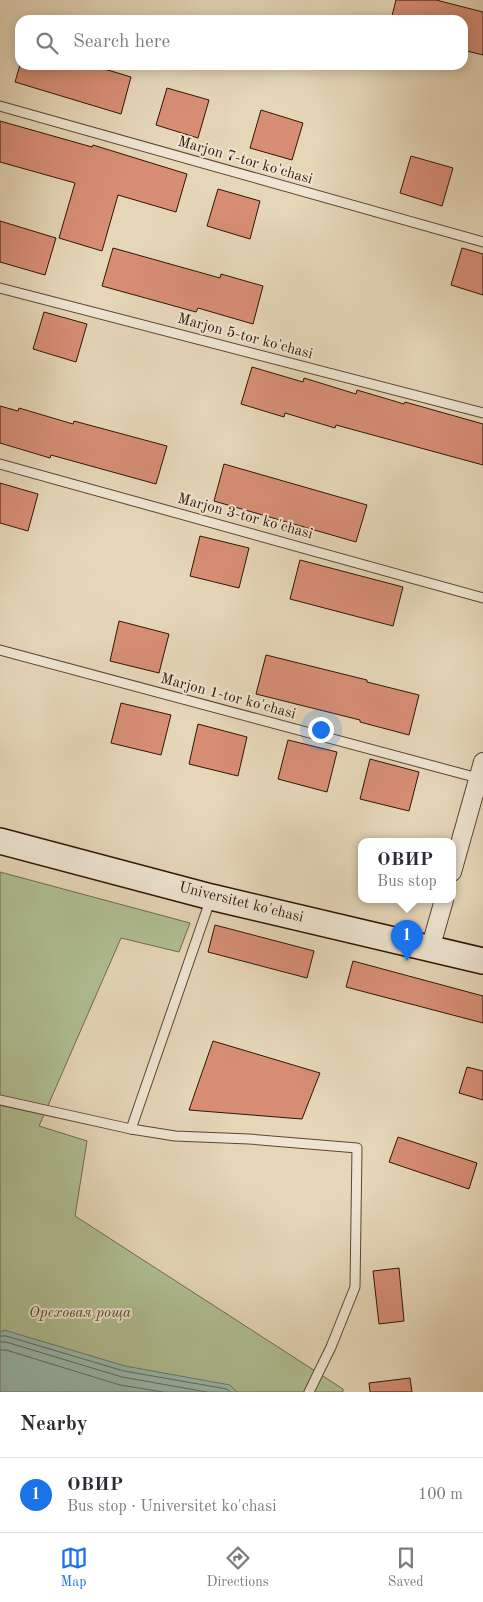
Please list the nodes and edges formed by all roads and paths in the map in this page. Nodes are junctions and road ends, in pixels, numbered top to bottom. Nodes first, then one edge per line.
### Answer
1 (0, 106) edge
2 (483, 242) edge
3 (0, 288) edge
4 (483, 414) edge
5 (0, 464) edge
6 (483, 598) edge
7 (0, 650) edge
8 (481, 770) edge
9 (0, 840) edge
10 (456, 858) edge
11 (211, 897) junction
12 (443, 903) edge
13 (430, 949) junction
14 (483, 961) edge
15 (0, 1100) edge
16 (131, 1129) junction
17 (309, 1392) edge

1 - 2 lane, Marjon 7-tor ko'chasi
3 - 4 lane, Marjon 5-tor ko'chasi
5 - 6 lane, Marjon 3-tor ko'chasi
7 - 8 lane, Marjon 1-tor ko'chasi
8 - 10 street
9 - 11 main road, Universitet ko'chasi
11 - 13 main road, Universitet ko'chasi
11 - 16 lane
12 - 13 street
13 - 14 main road, Universitet ko'chasi
15 - 16 lane
16 - 17 lane

